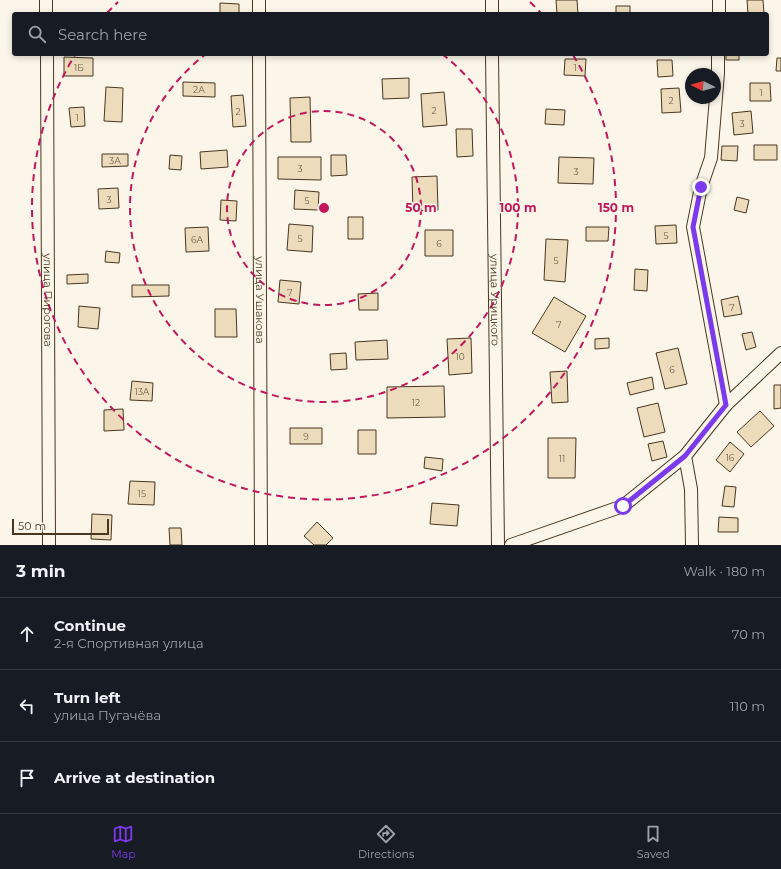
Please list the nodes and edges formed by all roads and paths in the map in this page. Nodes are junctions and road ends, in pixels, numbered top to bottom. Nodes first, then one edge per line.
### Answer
1 (46, 0) edge
2 (259, 0) edge
3 (492, 0) edge
4 (719, 0) edge
5 (46, 12) edge
6 (259, 12) edge
7 (492, 12) edge
8 (718, 12) edge
9 (46, 56) edge
10 (259, 56) edge
11 (492, 56) edge
12 (718, 56) edge
13 (781, 353) edge
14 (726, 405) junction
15 (685, 456) junction
16 (49, 545) edge
17 (261, 545) edge
18 (498, 545) edge
19 (511, 545) edge
20 (692, 545) edge

1 - 5 street
2 - 6 street
3 - 7 street
4 - 8 street
9 - 16 street, улица Пирогова
10 - 17 street, улица Ушакова
11 - 18 street, улица Урицкого
12 - 14 street
13 - 14 street
14 - 15 street
15 - 19 street
15 - 20 street

